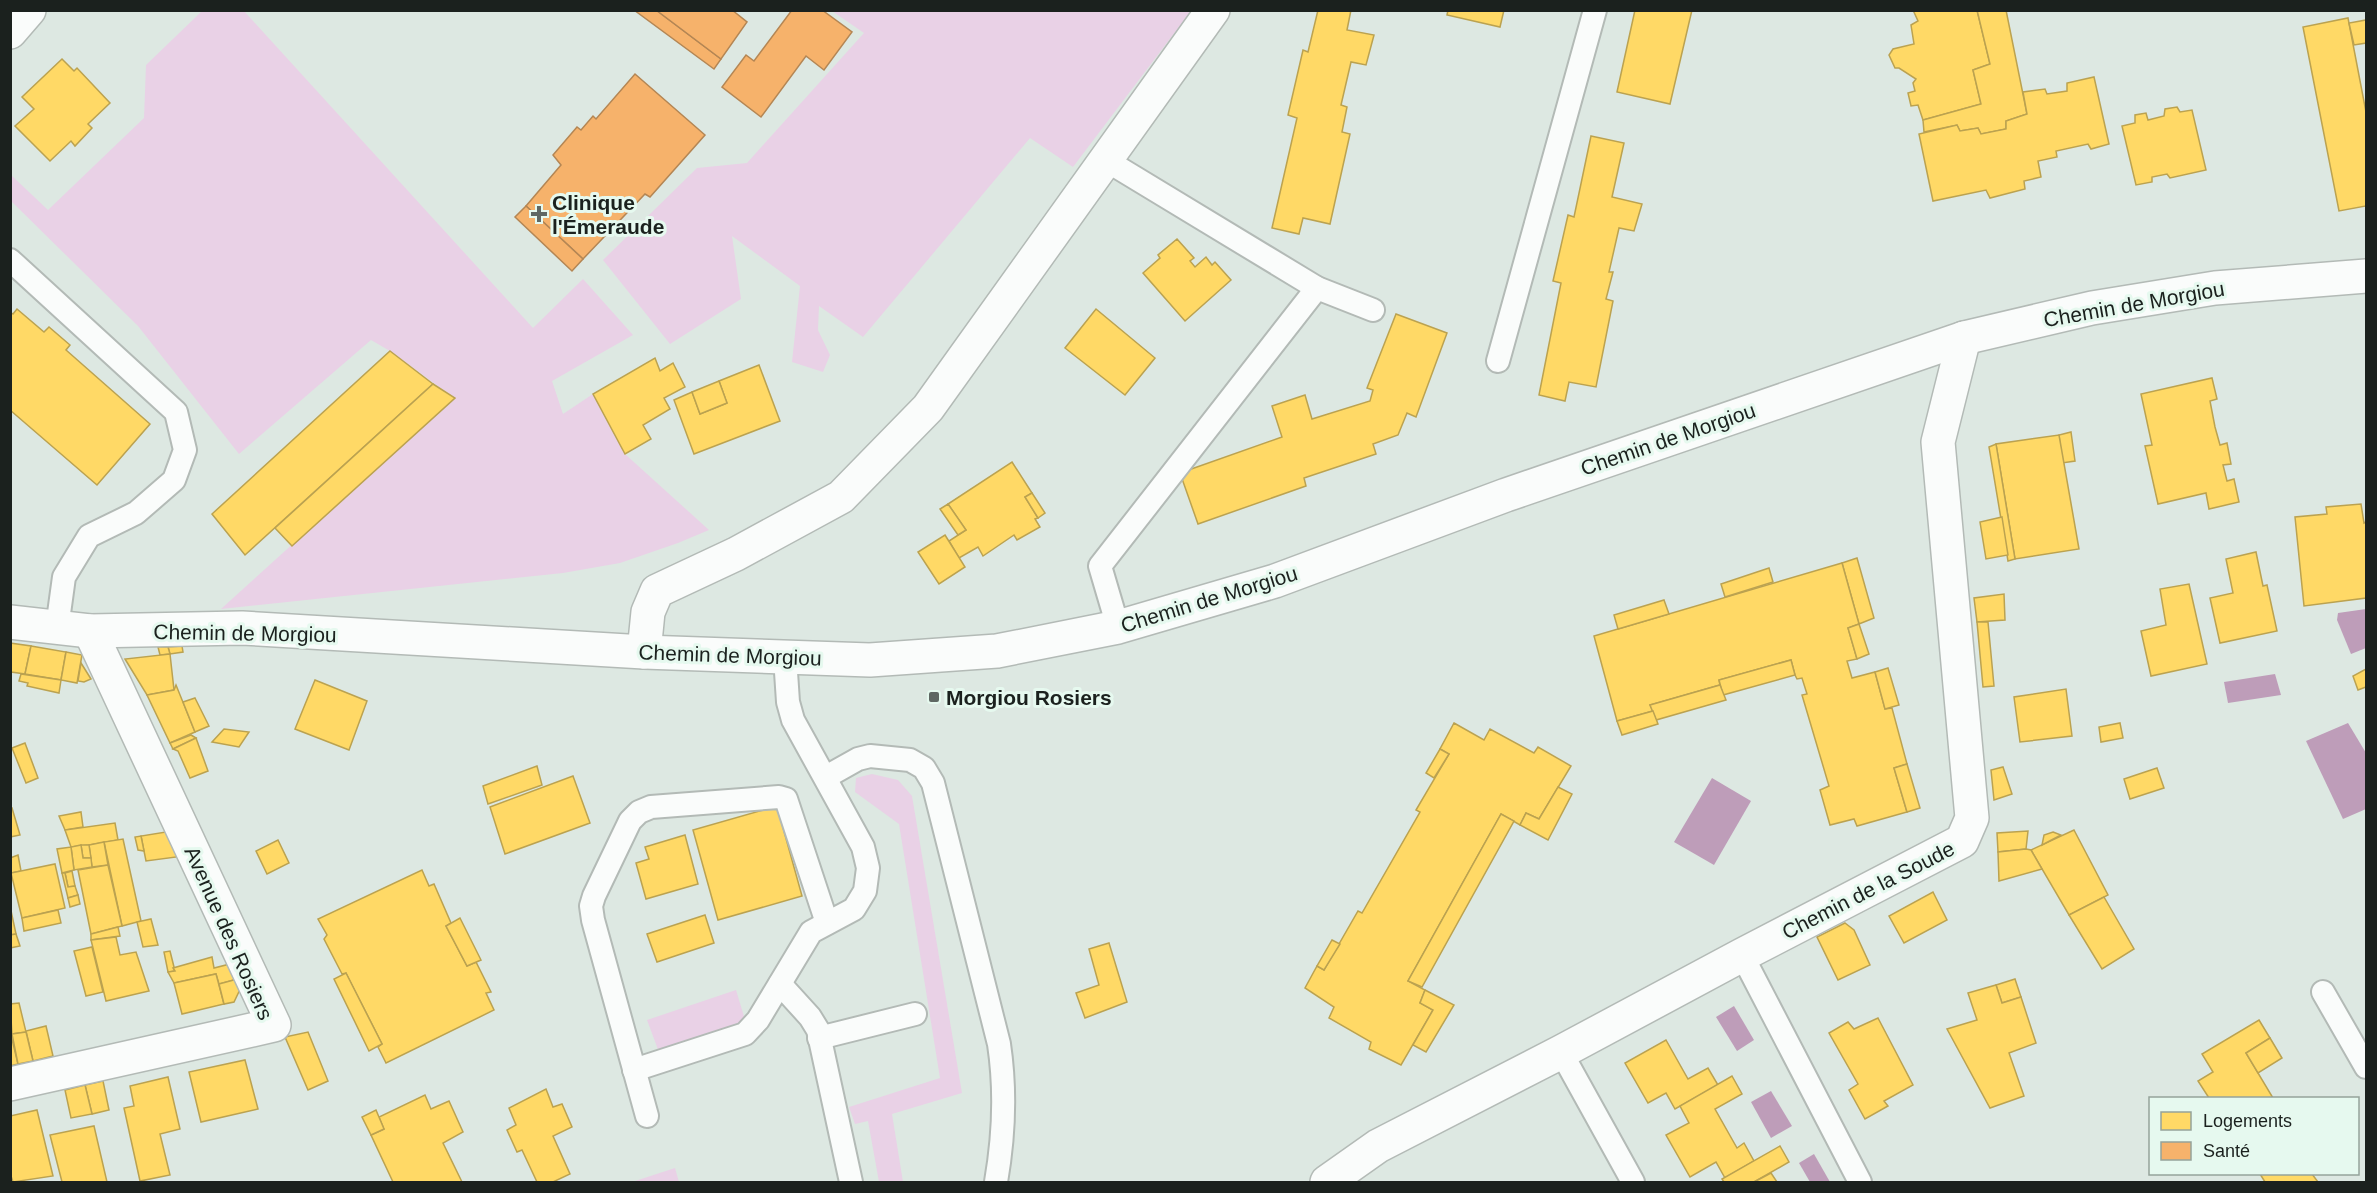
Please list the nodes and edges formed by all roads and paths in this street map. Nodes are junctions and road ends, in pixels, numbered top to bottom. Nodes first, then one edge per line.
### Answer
1 (29, 10) edge
2 (1213, 10) edge
3 (1595, 10) edge
4 (10, 32) edge
5 (1104, 159) junction
6 (10, 260) edge
7 (2367, 276) edge
8 (1317, 288) junction
9 (1373, 310) dead end
10 (1964, 338) junction
11 (1498, 361) dead end
12 (10, 622) edge
13 (57, 627) junction
14 (1118, 627) junction
15 (90, 631) junction
16 (644, 652) junction
17 (785, 657) junction
18 (826, 777) junction
19 (828, 923) junction
20 (1742, 955) junction
21 (780, 984) junction
22 (2323, 992) dead end
23 (915, 1014) dead end
24 (819, 1038) junction
25 (1562, 1052) junction
26 (2367, 1067) edge
27 (634, 1070) junction
28 (10, 1084) edge
29 (647, 1116) dead end
30 (850, 1182) edge
31 (996, 1182) edge
32 (1327, 1182) edge
33 (1633, 1182) edge
34 (1860, 1182) edge

1 - 4 street
2 - 5 street
3 - 11 lane
5 - 8 lane
5 - 16 street
6 - 13 lane
7 - 10 street, Chemin de Morgiou
8 - 9 lane
8 - 14 lane
10 - 14 street, Chemin de Morgiou
10 - 20 street, Chemin de la Soude
12 - 13 street, Chemin de Morgiou
13 - 15 street, Chemin de Morgiou
14 - 17 street, Chemin de Morgiou
15 - 16 street, Chemin de Morgiou
15 - 28 street, Avenue des Rosiers
16 - 17 street, Chemin de Morgiou
17 - 18 lane
18 - 19 lane
18 - 31 lane
19 - 21 lane
19 - 27 lane
20 - 25 street, Chemin de la Soude
20 - 34 lane
21 - 24 lane
21 - 27 lane
22 - 26 lane
23 - 24 lane
24 - 30 lane
25 - 32 street, Chemin de la Soude
25 - 33 lane
27 - 29 lane

